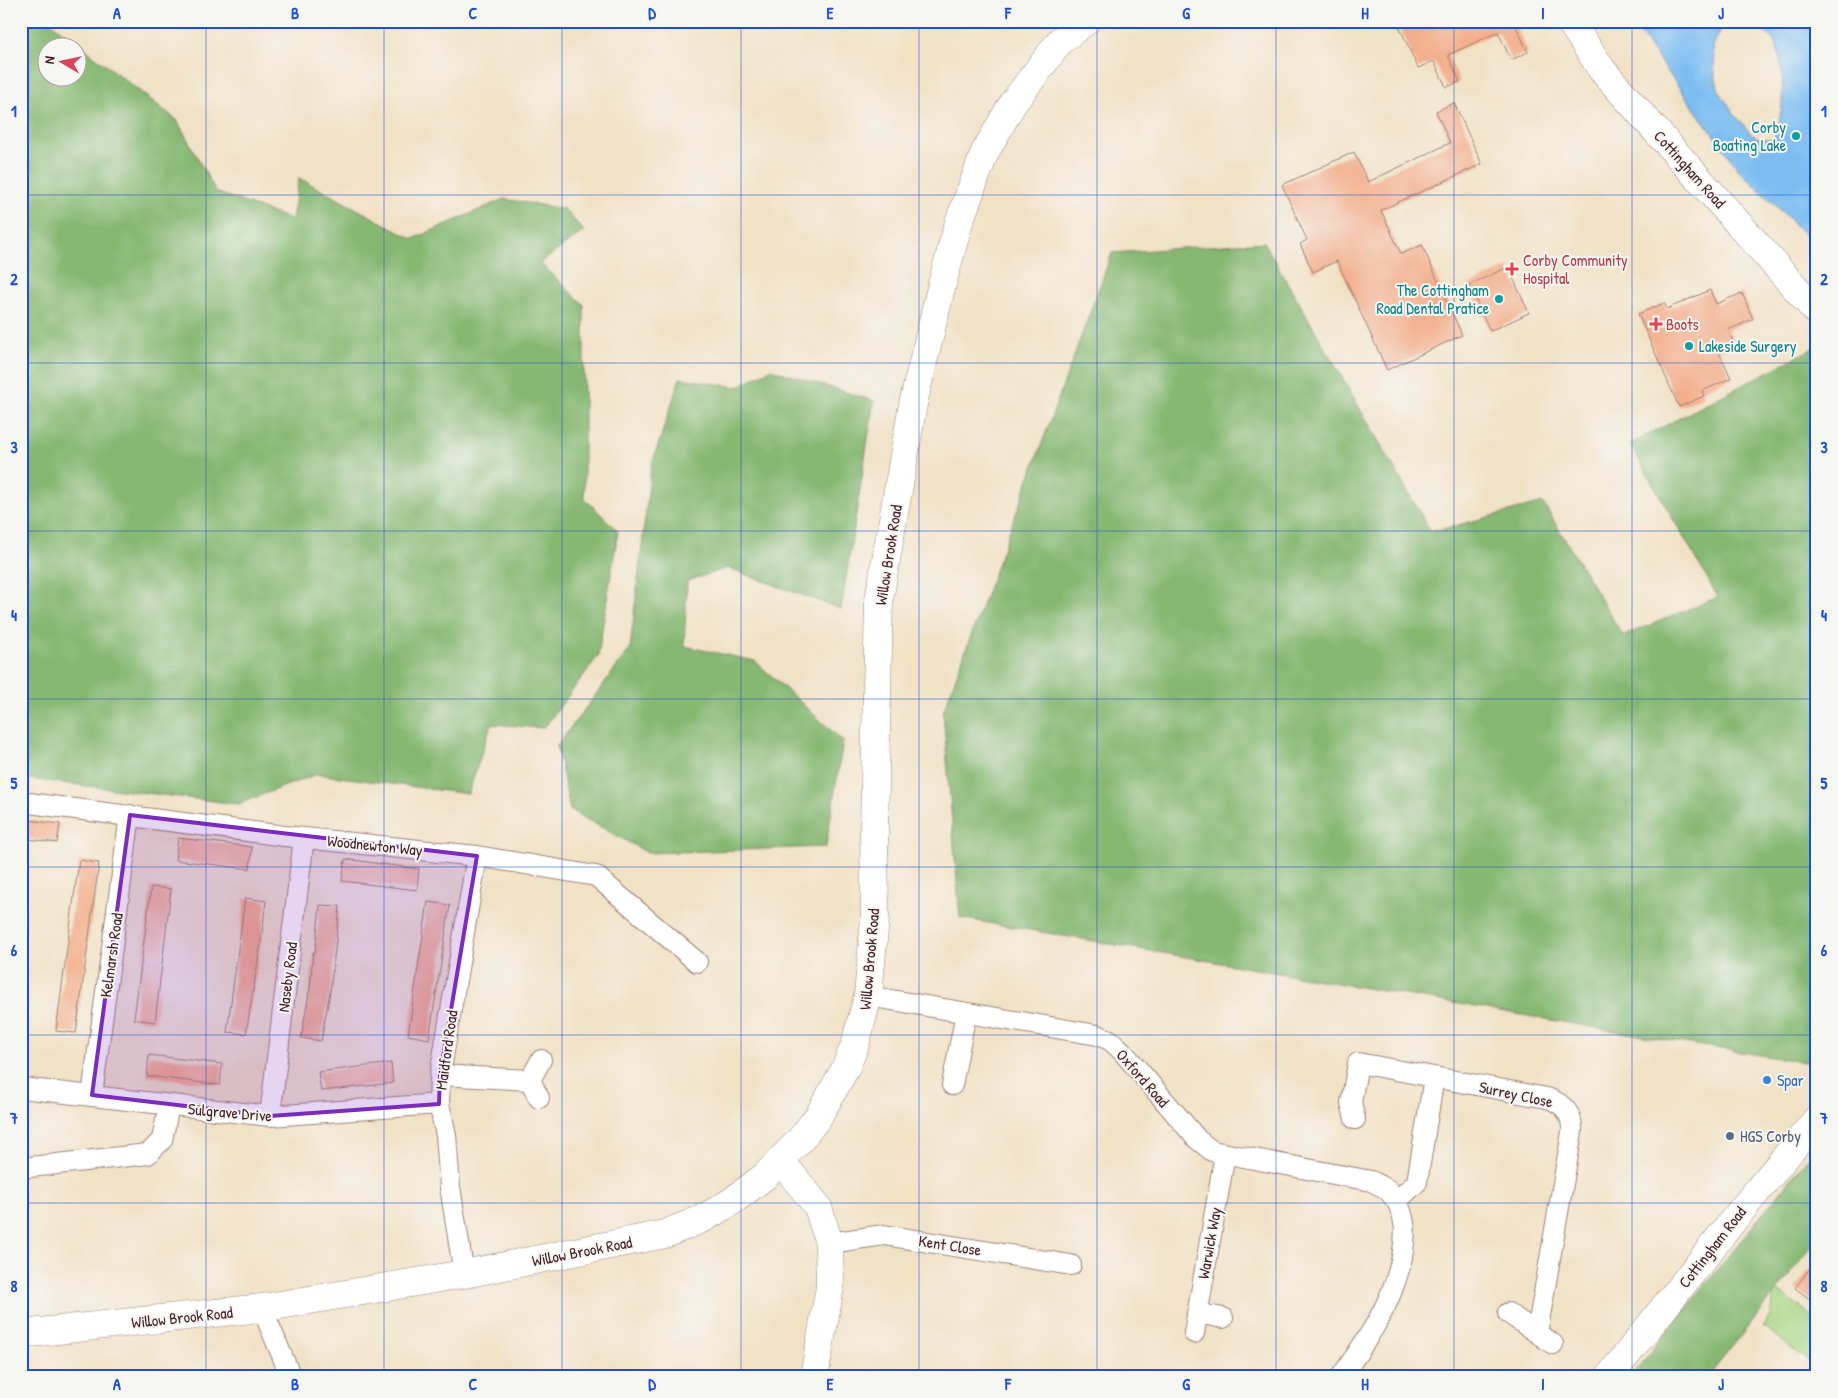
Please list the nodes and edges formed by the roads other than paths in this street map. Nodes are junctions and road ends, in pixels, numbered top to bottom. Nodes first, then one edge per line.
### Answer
1 (1086, 21) edge
2 (1570, 21) edge
3 (1817, 312) edge
4 (21, 802) edge
5 (130, 815) junction
6 (304, 838) junction
7 (477, 856) junction
8 (697, 962) dead end
9 (868, 996) junction
10 (966, 1013) junction
11 (541, 1060) dead end
12 (440, 1075) junction
13 (1434, 1077) junction
14 (530, 1080) junction
15 (952, 1085) dead end
16 (21, 1088) edge
17 (92, 1095) junction
18 (539, 1098) dead end
19 (439, 1104) junction
20 (169, 1106) junction
21 (270, 1116) junction
22 (1817, 1119) edge
23 (1355, 1120) dead end
24 (1225, 1154) junction
25 (781, 1161) junction
26 (21, 1168) edge
27 (1397, 1201) junction
28 (829, 1244) junction
29 (1071, 1265) dead end
30 (464, 1274) junction
31 (262, 1308) junction
32 (1508, 1313) dead end
33 (1223, 1318) dead end
34 (21, 1334) edge
35 (291, 1377) edge
36 (814, 1377) edge
37 (1341, 1377) edge
38 (1609, 1377) edge

1 - 9 main road, Willow Brook Road
2 - 3 main road, Cottingham Road
4 - 5 street, Woodnewton Way
5 - 6 street, Woodnewton Way
5 - 17 street, Kelmarsh Road
6 - 7 street, Woodnewton Way
6 - 21 street, Naseby Road
7 - 8 street, Woodnewton Way
7 - 12 street, Maidford Road
9 - 10 street, Oxford Road
9 - 25 main road, Willow Brook Road
10 - 15 street
10 - 24 street, Oxford Road
11 - 14 street
12 - 14 street
12 - 19 street, Maidford Road
13 - 23 street, Surrey Close
13 - 27 street
13 - 32 street, Surrey Close
14 - 18 street
16 - 17 street, Sulgrave Drive
17 - 20 street, Sulgrave Drive
19 - 21 street, Sulgrave Drive
19 - 30 street, Maidford Road
20 - 21 street, Sulgrave Drive
20 - 26 street
22 - 38 main road, Cottingham Road
24 - 27 street, Oxford Road
24 - 33 street, Warwick Way
25 - 28 main road
25 - 30 main road, Willow Brook Road
27 - 37 street
28 - 29 street, Kent Close
28 - 36 main road
30 - 31 main road, Willow Brook Road
31 - 34 main road, Willow Brook Road
31 - 35 street

